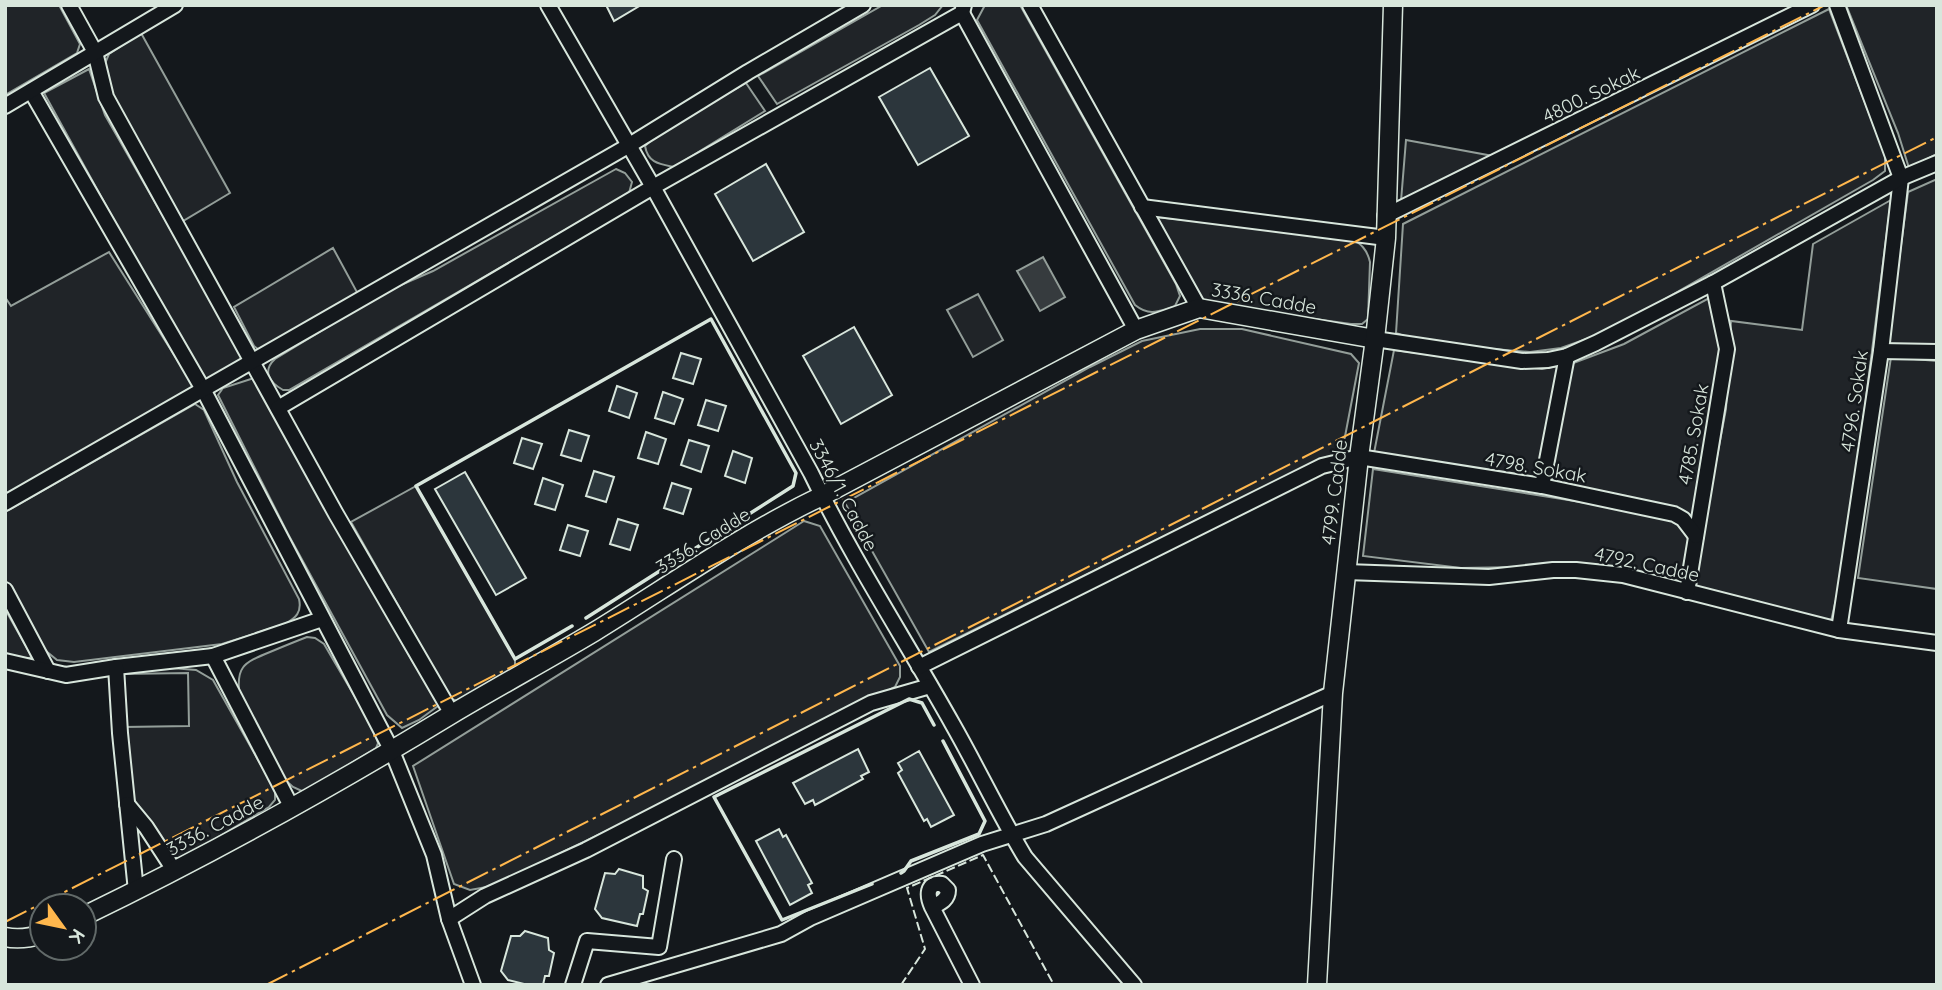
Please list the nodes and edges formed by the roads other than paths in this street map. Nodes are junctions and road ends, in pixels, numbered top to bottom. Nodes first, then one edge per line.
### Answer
1 (69, 5) edge
2 (175, 5) edge
3 (548, 5) edge
4 (863, 5) edge
5 (1030, 5) edge
6 (1394, 5) edge
7 (1812, 5) edge
8 (1837, 5) edge
9 (963, 9) edge
10 (95, 52) junction
11 (31, 91) junction
12 (5, 106) edge
13 (628, 146) junction
14 (1937, 163) edge
15 (1901, 178) junction
16 (653, 187) junction
17 (1142, 207) junction
18 (1385, 216) junction
19 (1386, 237) junction
20 (1713, 282) junction
21 (1199, 308) junction
22 (1136, 330) junction
23 (1375, 339) junction
24 (1881, 351) junction
25 (1937, 352) edge
26 (1567, 356) junction
27 (253, 362) junction
28 (204, 391) junction
29 (278, 408) junction
30 (1359, 457) junction
31 (1542, 486) junction
32 (822, 496) junction
33 (5, 503) edge
34 (1696, 536) junction
35 (1346, 572) junction
36 (5, 590) edge
37 (1687, 592) junction
38 (322, 619) junction
39 (1839, 629) junction
40 (1937, 643) edge
41 (213, 656) junction
42 (5, 661) edge
43 (116, 667) junction
44 (919, 667) junction
45 (48, 671) junction
46 (930, 686) junction
47 (1333, 693) junction
48 (452, 714) junction
49 (392, 751) junction
50 (126, 803) junction
51 (292, 808) junction
52 (1012, 836) junction
53 (674, 859) dead end
54 (174, 870) junction
55 (135, 891) junction
56 (932, 906) dead end
57 (98, 909) edge
58 (449, 919) junction
59 (5, 937) edge
60 (28, 937) edge
61 (473, 985) edge
62 (573, 985) edge
63 (608, 985) edge
64 (972, 985) edge
65 (1133, 985) edge
66 (1317, 985) edge

1 - 10 street
2 - 10 street
3 - 13 street, 3346/1. Cadde
4 - 13 street
5 - 17 street
6 - 18 street, 4799. Cadde
7 - 18 street, 4800. Sokak
8 - 15 street
9 - 16 street
9 - 22 street
10 - 11 street
10 - 27 street
11 - 12 street
11 - 28 street
13 - 16 street, 3346/1. Cadde
13 - 27 street
14 - 15 street
15 - 20 street
15 - 24 street, 4796. Sokak
16 - 29 street
16 - 32 street, 3346/1. Cadde
17 - 19 street
17 - 21 street
18 - 19 street, 4799. Cadde
19 - 23 street, 4799. Cadde
20 - 26 street
20 - 34 street, 4785. Sokak
21 - 22 street, 3336. Cadde
21 - 23 street, 3336. Cadde
22 - 32 street, 3336. Cadde
23 - 26 street
23 - 30 street, 4799. Cadde
24 - 25 street
24 - 39 street, 4796. Sokak
26 - 31 street
27 - 28 street
27 - 29 street
28 - 33 street
28 - 38 street
29 - 48 street
30 - 31 street, 4798. Sokak
30 - 35 street, 4799. Cadde
30 - 44 street
31 - 34 street, 4798. Sokak
32 - 44 street, 3346/1. Cadde
32 - 48 street, 3336. Cadde
34 - 37 street, 4785. Sokak
35 - 37 street, 4792. Cadde
35 - 47 street, 4799. Cadde
36 - 45 street
37 - 39 street, 4792. Cadde
38 - 41 street
38 - 49 street
39 - 40 street, 4792. Cadde
41 - 43 street
41 - 51 street
42 - 45 street
43 - 45 street
43 - 50 street
44 - 46 street, 3346/1. Cadde
46 - 52 street, 3346/1. Cadde
46 - 58 street
47 - 52 street
47 - 66 street, 4799. Cadde
48 - 49 street, 3336. Cadde
49 - 51 street, 3336. Cadde
49 - 58 street
50 - 54 street
50 - 55 street
51 - 54 street, 3336. Cadde
52 - 63 street
52 - 65 street, 3346/1. Cadde
53 - 62 street
54 - 55 street, 3336. Cadde
55 - 57 street, 3336. Cadde
56 - 64 street
58 - 61 street
59 - 60 street

